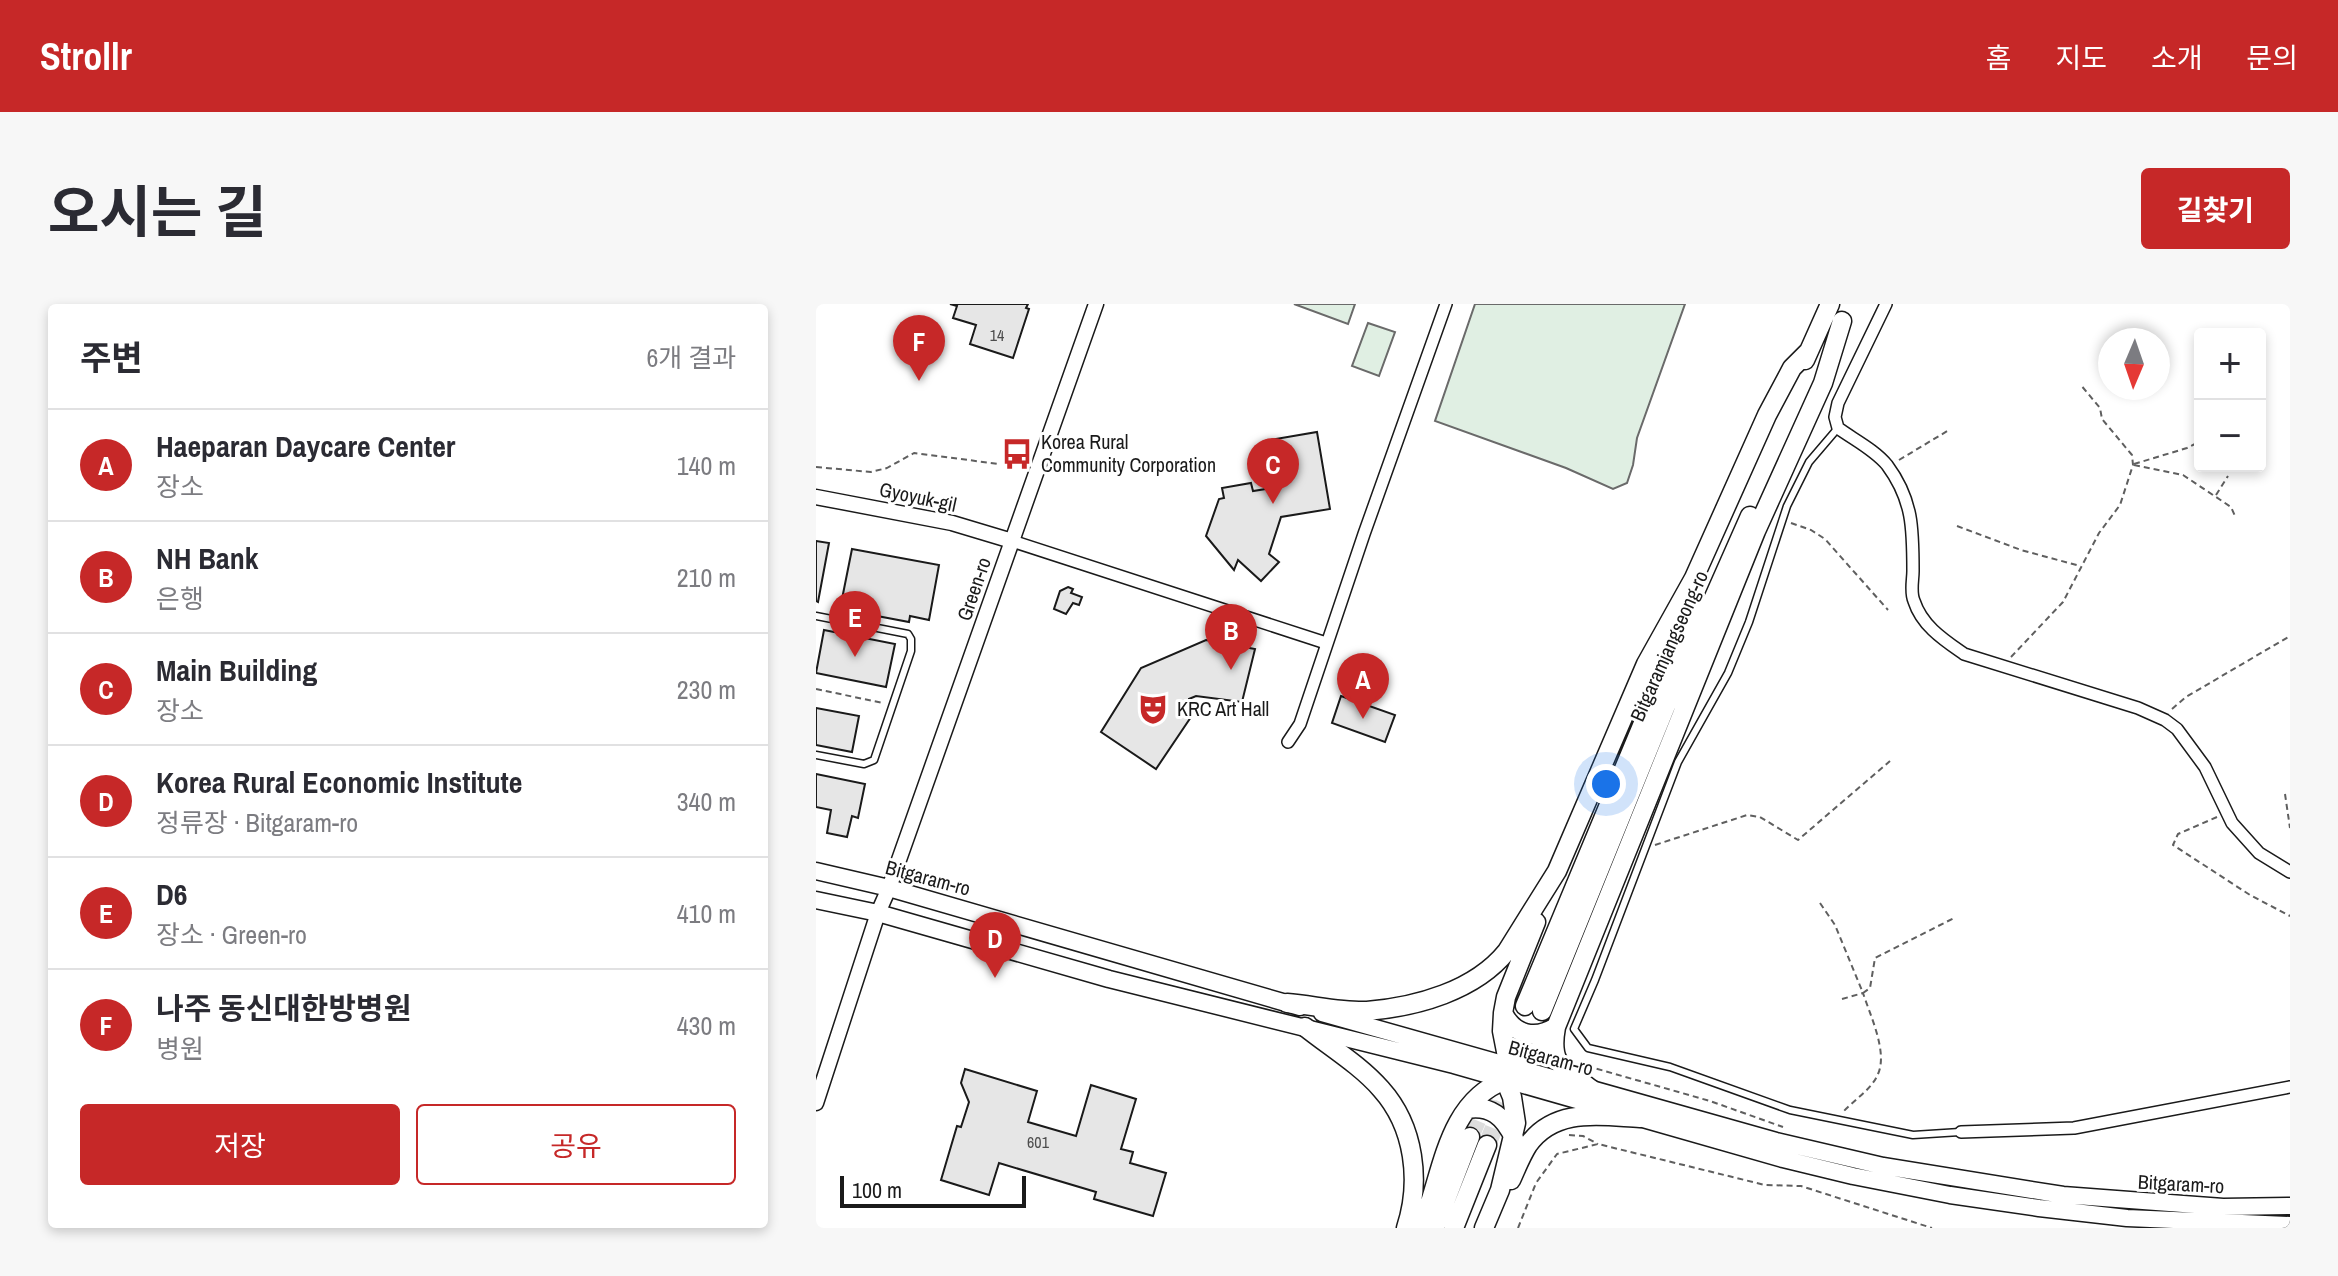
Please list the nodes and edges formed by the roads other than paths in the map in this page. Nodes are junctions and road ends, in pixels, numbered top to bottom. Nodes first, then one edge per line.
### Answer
1 (1096, 304) edge
2 (1446, 304) edge
3 (1830, 304) edge
4 (1886, 304) edge
5 (1846, 312) edge
6 (1809, 351) junction
7 (1838, 428) junction
8 (816, 497) edge
9 (1012, 541) junction
10 (816, 616) edge
11 (1326, 643) junction
12 (1288, 742) dead end
13 (816, 755) edge
14 (816, 871) edge
15 (1557, 871) junction
16 (2290, 872) edge
17 (889, 888) junction
18 (816, 900) edge
19 (878, 913) junction
20 (1287, 1003) junction
21 (1503, 1013) junction
22 (1305, 1027) junction
23 (1556, 1027) junction
24 (1507, 1073) junction
25 (2290, 1087) edge
26 (1591, 1089) junction
27 (816, 1103) edge
28 (1467, 1109) junction
29 (1640, 1118) junction
30 (1961, 1132) joint
31 (1514, 1138) junction
32 (1500, 1190) junction
33 (2290, 1206) edge
34 (2290, 1225) edge
35 (1406, 1228) edge
36 (1421, 1228) edge
37 (1435, 1228) edge
38 (1454, 1228) edge
39 (1484, 1228) edge

1 - 9 street, Green-ro
2 - 11 street
3 - 6 highway, Bitgaramjangseong-ro
4 - 7 street
5 - 6 highway, Bitgaramjangseong-ro
5 - 23 highway
6 - 15 highway
7 - 16 street
7 - 30 lane
8 - 9 street, Gyoyuk-gil
9 - 11 street
9 - 17 street, Green-ro
10 - 13 lane
11 - 12 street
14 - 17 main road, Bitgaram-ro
15 - 20 highway
15 - 21 highway
17 - 19 street, Green-ro
17 - 20 main road, Bitgaram-ro
18 - 19 main road, Bitgaram-ro
19 - 22 main road, Bitgaram-ro
19 - 27 street, Green-ro
20 - 24 main road, Bitgaram-ro
21 - 23 highway
21 - 24 highway
22 - 24 main road, Bitgaram-ro
22 - 35 highway
23 - 24 highway
23 - 26 highway
24 - 26 main road, Bitgaram-ro
24 - 28 highway
24 - 29 main road, Bitgaram-ro
24 - 31 highway
25 - 30 street
26 - 33 main road, Bitgaram-ro
28 - 31 highway
28 - 36 highway
29 - 32 highway
29 - 34 main road, Bitgaram-ro
31 - 32 highway
32 - 39 highway
37 - 38 highway

